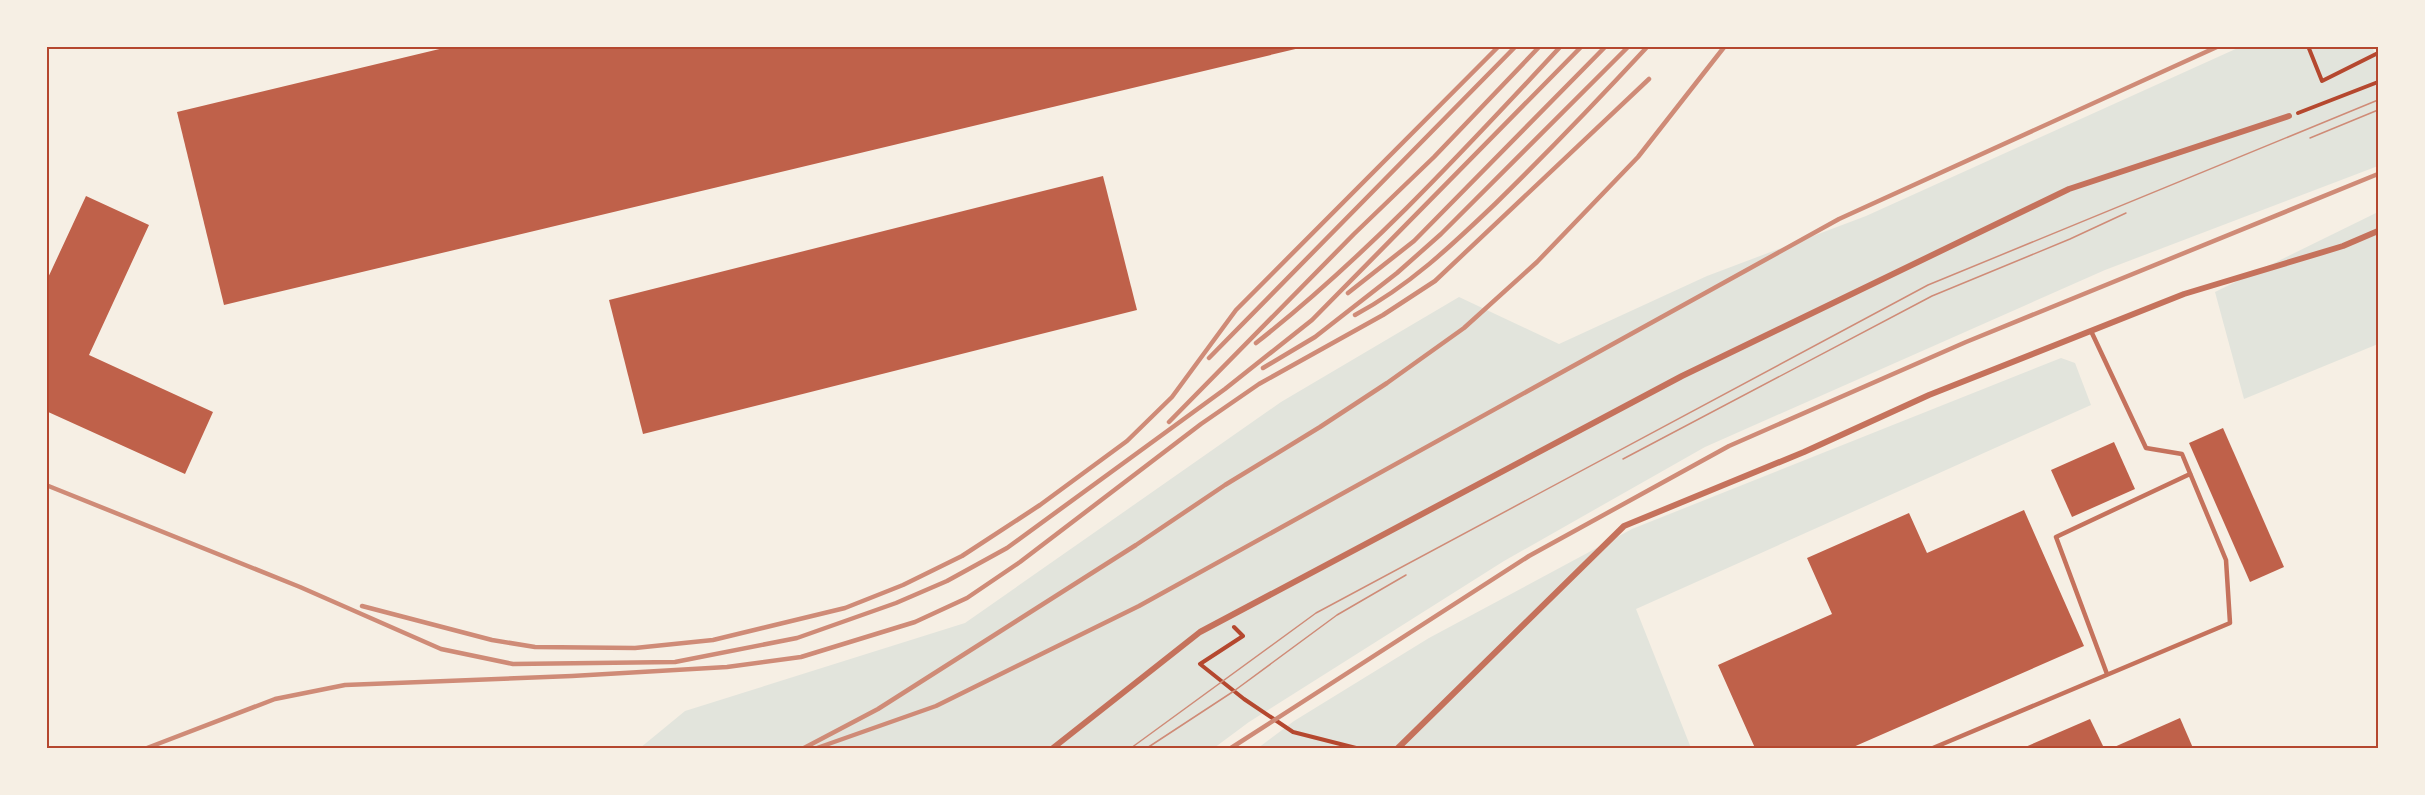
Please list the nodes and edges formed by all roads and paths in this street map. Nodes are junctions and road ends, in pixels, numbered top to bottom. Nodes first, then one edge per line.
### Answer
1 (2308, 46) edge
2 (2379, 53) edge
3 (2379, 82) edge
4 (2289, 116) joint
5 (2379, 231) edge
6 (2091, 331) junction
7 (2190, 474) junction
8 (1225, 619) junction
9 (2108, 674) junction
10 (1053, 748) edge
11 (1356, 748) edge
12 (1398, 748) edge
13 (1933, 748) edge

1 - 2 path
3 - 4 path
4 - 8 street
5 - 6 street
6 - 7 lane
6 - 12 street
7 - 9 lane
7 - 9 lane
8 - 10 street
8 - 11 path
9 - 13 lane

